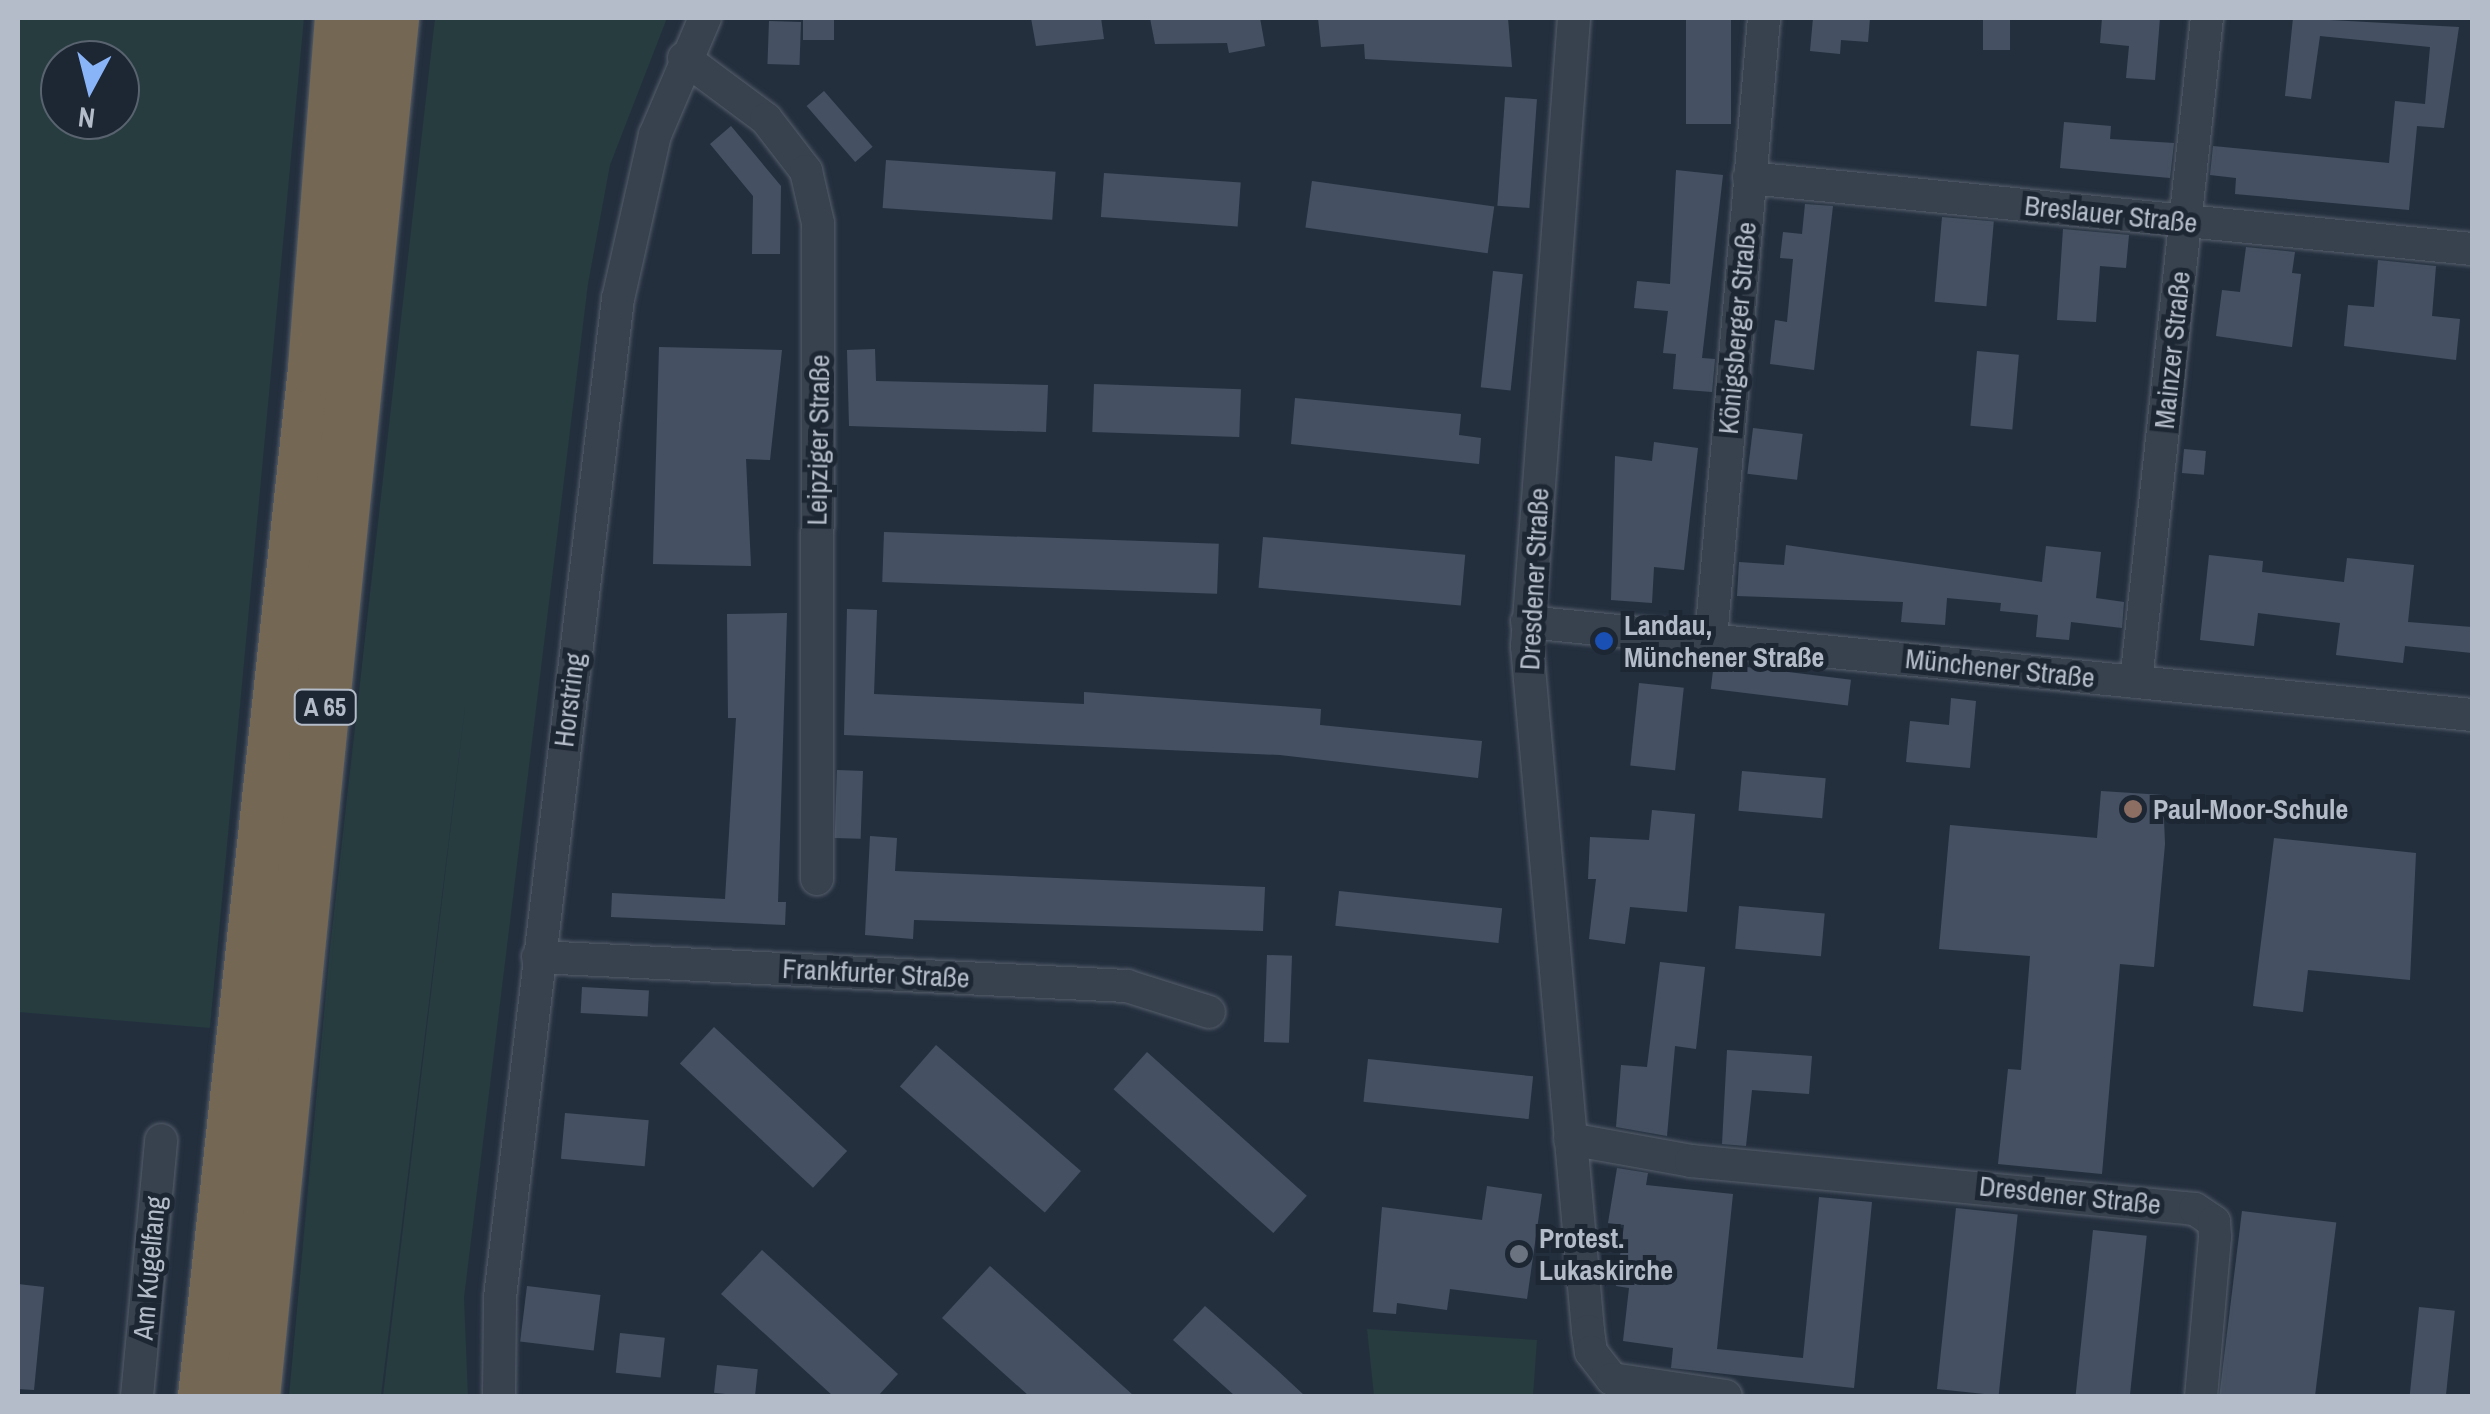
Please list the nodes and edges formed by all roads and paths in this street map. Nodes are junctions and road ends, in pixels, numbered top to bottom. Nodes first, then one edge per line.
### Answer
1 (342, 18) edge
2 (391, 18) edge
3 (705, 18) edge
4 (1574, 18) edge
5 (1764, 18) edge
6 (2207, 18) edge
7 (684, 58) junction
8 (1750, 178) junction
9 (2185, 222) junction
10 (2472, 249) edge
11 (1527, 622) junction
12 (1711, 639) junction
13 (2136, 682) junction
14 (2472, 715) edge
15 (817, 880) dead end
16 (538, 958) junction
17 (1209, 1012) dead end
18 (161, 1140) dead end
19 (1570, 1140) junction
20 (137, 1396) edge
21 (205, 1396) edge
22 (252, 1396) edge
23 (499, 1396) edge
24 (1726, 1396) edge
25 (2201, 1396) edge

1 - 21 highway, A 65
2 - 22 highway, A 65
3 - 7 street, Horstring
4 - 11 street, Dresdener Straße
5 - 8 street, Königsberger Straße
6 - 9 street, Mainzer Straße
7 - 15 street, Leipziger Straße
7 - 16 street, Horstring
8 - 9 street, Breslauer Straße
8 - 12 street, Königsberger Straße
9 - 10 street, Breslauer Straße
9 - 13 street, Mainzer Straße
11 - 12 street, Münchener Straße
11 - 19 street, Dresdener Straße
12 - 13 street, Münchener Straße
13 - 14 street, Münchener Straße
16 - 17 street, Frankfurter Straße
16 - 23 street, Horstring
18 - 20 street, Am Kugelfang
19 - 24 street, Dresdener Straße
19 - 25 street, Dresdener Straße

